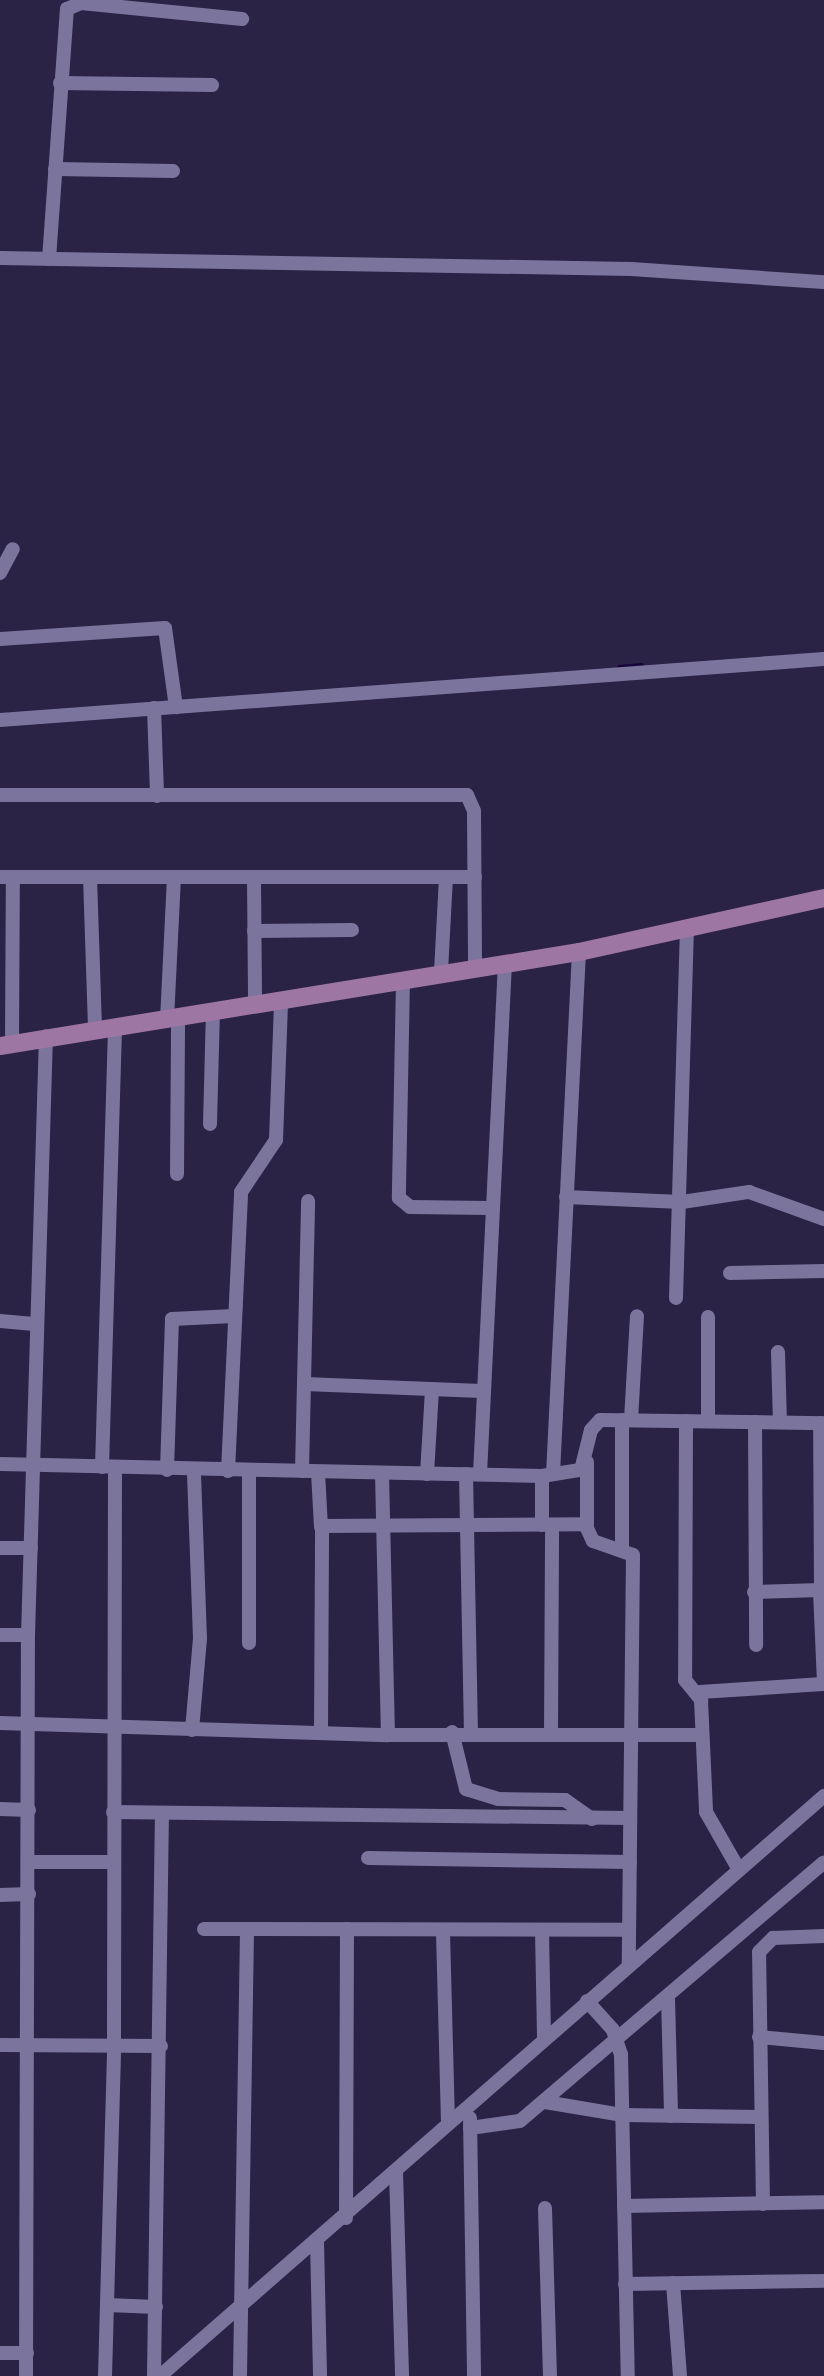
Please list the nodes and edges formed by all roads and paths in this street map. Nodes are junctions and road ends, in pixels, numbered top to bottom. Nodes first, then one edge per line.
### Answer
1 (76, 2) edge
2 (154, 5) edge
3 (242, 19) dead end
4 (60, 83) junction
5 (212, 85) dead end
6 (55, 169) junction
7 (173, 171) dead end
8 (0, 258) edge
9 (49, 259) junction
10 (824, 282) edge
11 (13, 549) dead end
12 (0, 573) edge
13 (0, 639) edge
14 (824, 659) edge
15 (175, 699) junction
16 (154, 708) junction
17 (0, 720) edge
18 (0, 795) edge
19 (157, 796) junction
20 (6, 877) edge
21 (90, 877) junction
22 (446, 877) junction
23 (475, 877) junction
24 (174, 878) junction
25 (254, 879) junction
26 (824, 898) edge
27 (687, 929) junction
28 (352, 930) dead end
29 (254, 931) junction
30 (579, 952) junction
31 (505, 963) junction
32 (475, 967) junction
33 (441, 972) junction
34 (403, 980) junction
35 (281, 1002) junction
36 (255, 1006) junction
37 (213, 1013) junction
38 (172, 1019) junction
39 (115, 1026) junction
40 (95, 1028) junction
41 (46, 1036) junction
42 (6, 1044) edge
43 (210, 1124) dead end
44 (177, 1174) dead end
45 (566, 1197) junction
46 (308, 1201) dead end
47 (682, 1202) junction
48 (489, 1208) junction
49 (824, 1219) edge
50 (824, 1271) edge
51 (730, 1273) dead end
52 (676, 1298) dead end
53 (234, 1316) junction
54 (637, 1316) dead end
55 (708, 1317) dead end
56 (0, 1321) edge
57 (37, 1324) junction
58 (778, 1352) dead end
59 (305, 1384) junction
60 (432, 1389) junction
61 (481, 1391) junction
62 (627, 1420) junction
63 (686, 1421) junction
64 (708, 1421) junction
65 (755, 1422) junction
66 (780, 1422) junction
67 (822, 1423) edge
68 (587, 1462) junction
69 (0, 1464) edge
70 (33, 1465) junction
71 (109, 1468) junction
72 (167, 1470) junction
73 (194, 1471) junction
74 (228, 1471) junction
75 (249, 1471) junction
76 (302, 1471) junction
77 (318, 1472) junction
78 (382, 1473) junction
79 (427, 1474) junction
80 (473, 1474) junction
81 (548, 1475) junction
82 (469, 1524) junction
83 (547, 1525) junction
84 (587, 1525) junction
85 (382, 1526) junction
86 (321, 1527) junction
87 (0, 1548) edge
88 (31, 1548) junction
89 (622, 1549) junction
90 (820, 1591) junction
91 (754, 1592) junction
92 (0, 1635) edge
93 (28, 1635) junction
94 (249, 1643) dead end
95 (756, 1645) dead end
96 (824, 1684) edge
97 (700, 1692) junction
98 (0, 1723) edge
99 (29, 1723) junction
100 (113, 1728) junction
101 (192, 1730) junction
102 (471, 1731) junction
103 (452, 1732) junction
104 (321, 1733) junction
105 (634, 1734) junction
106 (388, 1735) junction
107 (551, 1735) junction
108 (699, 1735) junction
109 (824, 1796) edge
110 (0, 1809) edge
111 (29, 1810) junction
112 (113, 1812) junction
113 (162, 1813) junction
114 (629, 1818) junction
115 (592, 1819) junction
116 (368, 1858) dead end
117 (29, 1862) junction
118 (113, 1862) junction
119 (630, 1862) junction
120 (824, 1862) edge
121 (738, 1868) junction
122 (29, 1894) junction
123 (0, 1895) edge
124 (204, 1929) dead end
125 (247, 1929) junction
126 (347, 1929) junction
127 (629, 1930) junction
128 (542, 1931) junction
129 (443, 1932) junction
130 (824, 1936) edge
131 (629, 1966) junction
132 (668, 1998) junction
133 (587, 2001) junction
134 (544, 2037) junction
135 (759, 2037) junction
136 (619, 2041) junction
137 (824, 2043) edge
138 (114, 2044) junction
139 (0, 2045) edge
140 (28, 2045) junction
141 (161, 2046) junction
142 (470, 2102) junction
143 (545, 2102) junction
144 (623, 2115) junction
145 (671, 2116) junction
146 (759, 2117) junction
147 (448, 2121) junction
148 (470, 2128) junction
149 (396, 2172) junction
150 (824, 2202) edge
151 (763, 2204) junction
152 (624, 2206) junction
153 (545, 2208) dead end
154 (346, 2218) junction
155 (317, 2242) junction
156 (824, 2281) edge
157 (673, 2283) junction
158 (625, 2284) junction
159 (241, 2302) junction
160 (107, 2305) junction
161 (156, 2307) junction
162 (0, 2353) edge
163 (27, 2353) junction
164 (26, 2376) edge
165 (105, 2376) edge
166 (157, 2376) edge
167 (240, 2376) edge
168 (320, 2376) edge
169 (402, 2376) edge
170 (474, 2376) edge
171 (550, 2376) edge
172 (628, 2376) edge
173 (680, 2376) edge

1 - 2 street
1 - 4 street
2 - 3 street
4 - 5 street
4 - 6 street
6 - 7 street
6 - 9 street
8 - 9 street
9 - 10 street
11 - 12 street
13 - 15 street
14 - 15 street
15 - 16 street
16 - 17 street
16 - 19 street
18 - 19 street
19 - 23 street
20 - 21 street
20 - 42 street
21 - 24 street
21 - 40 street
22 - 23 street
22 - 25 street
22 - 33 street
23 - 32 street
24 - 25 street
24 - 38 street
25 - 29 street
26 - 27 street
27 - 30 street
27 - 47 street
28 - 29 street
29 - 36 street
30 - 31 street
30 - 45 street
31 - 32 street
31 - 48 street
32 - 33 street
33 - 34 street
34 - 35 street
34 - 48 street
35 - 36 street
35 - 53 street
36 - 37 street
37 - 38 street
37 - 43 street
38 - 39 street
38 - 44 street
39 - 40 street
39 - 71 street
40 - 41 street
41 - 42 street
41 - 57 street
45 - 47 street
45 - 81 street
46 - 59 street
47 - 49 street
47 - 52 street
48 - 61 street
50 - 51 street
53 - 72 street
53 - 74 street
54 - 62 street
55 - 64 street
56 - 57 street
57 - 70 street
58 - 66 street
59 - 60 street
59 - 76 street
60 - 61 street
60 - 79 street
61 - 80 street
62 - 63 street
62 - 68 street
62 - 89 street
63 - 64 street
63 - 97 street
64 - 65 street
65 - 66 street
65 - 91 street
66 - 67 street
67 - 90 street
68 - 81 street
68 - 84 street
69 - 70 street
70 - 71 street
70 - 88 street
71 - 72 street
71 - 100 street
72 - 73 street
73 - 74 street
73 - 101 street
74 - 75 street
75 - 76 street
75 - 94 street
76 - 77 street
77 - 78 street
77 - 86 street
78 - 79 street
78 - 85 street
79 - 80 street
80 - 81 street
80 - 82 street
81 - 83 street
82 - 83 street
82 - 85 street
82 - 102 street
83 - 84 street
83 - 107 street
84 - 89 street
85 - 86 street
85 - 106 street
86 - 104 street
87 - 88 street
88 - 93 street
89 - 105 street
90 - 91 street
90 - 96 street
91 - 95 street
92 - 93 street
93 - 99 street
96 - 97 street
97 - 108 street
98 - 99 street
99 - 100 street
99 - 111 street
100 - 101 street
100 - 112 street
101 - 104 street
102 - 103 street
102 - 107 street
103 - 106 street
103 - 115 street
104 - 106 street
105 - 107 street
105 - 108 street
105 - 114 street
108 - 121 street
109 - 121 street
110 - 111 street
111 - 117 street
112 - 113 street
112 - 118 street
113 - 115 street
113 - 141 street
114 - 115 street
114 - 119 street
116 - 119 street
117 - 118 street
117 - 122 street
118 - 138 street
119 - 127 street
120 - 132 street
121 - 131 street
122 - 123 street
122 - 140 street
124 - 125 street
125 - 126 street
125 - 159 street
126 - 129 street
126 - 154 street
127 - 128 street
127 - 131 street
128 - 129 street
128 - 134 street
129 - 147 street
130 - 135 street
131 - 133 street
132 - 136 street
132 - 145 street
133 - 134 street
133 - 136 street
134 - 142 street
135 - 137 street
135 - 146 street
136 - 143 street
136 - 144 street
138 - 140 street
138 - 141 street
138 - 160 street
139 - 140 street
140 - 163 street
141 - 161 street
142 - 147 street
142 - 148 street
143 - 144 street
143 - 148 street
144 - 145 street
144 - 152 street
145 - 146 street
146 - 151 street
147 - 149 street
148 - 170 street
149 - 154 street
149 - 169 street
150 - 151 street
151 - 152 street
152 - 158 street
153 - 171 street
154 - 155 street
155 - 159 street
155 - 168 street
156 - 157 street
157 - 158 street
157 - 173 street
158 - 172 street
159 - 166 street
159 - 167 street
160 - 161 street
160 - 165 street
161 - 166 street
162 - 163 street
163 - 164 street

